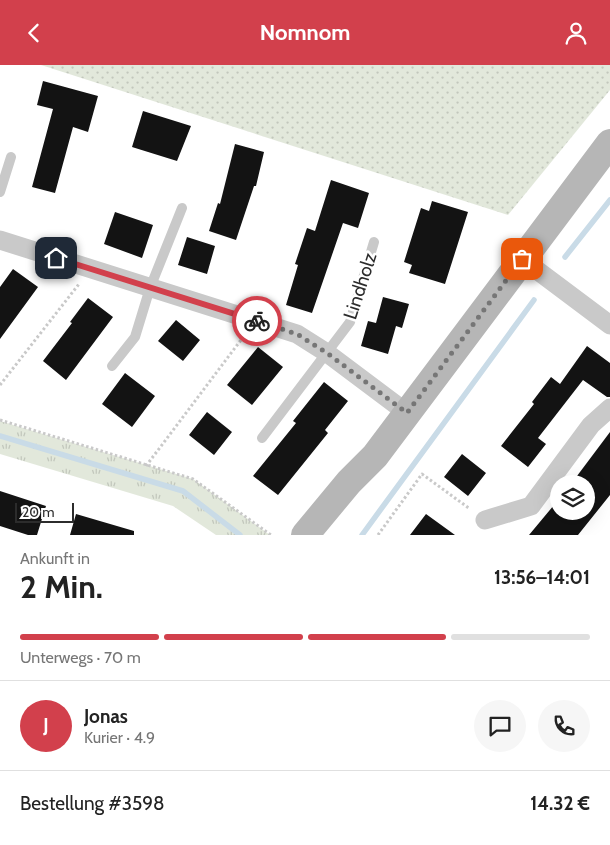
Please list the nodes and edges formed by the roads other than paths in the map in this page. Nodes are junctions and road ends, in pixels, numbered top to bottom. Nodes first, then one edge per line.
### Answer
1 (610, 143) edge
2 (10, 157) dead end
3 (0, 192) edge
4 (182, 208) dead end
5 (0, 240) edge
6 (374, 242) dead end
7 (522, 259) junction
8 (150, 288) junction
9 (610, 325) edge
10 (327, 353) junction
11 (112, 366) dead end
12 (610, 408) edge
13 (407, 413) junction
14 (262, 438) dead end
15 (376, 457) junction
16 (485, 520) road end
17 (305, 535) edge
18 (328, 535) edge

1 - 7 main road
2 - 3 lane
4 - 8 lane
5 - 8 street
6 - 10 lane, Lindholz
7 - 9 street
7 - 13 main road
8 - 10 street
8 - 11 lane
10 - 13 street
10 - 14 lane, Lindholz
12 - 16 street
13 - 15 main road
15 - 17 main road
15 - 18 main road

